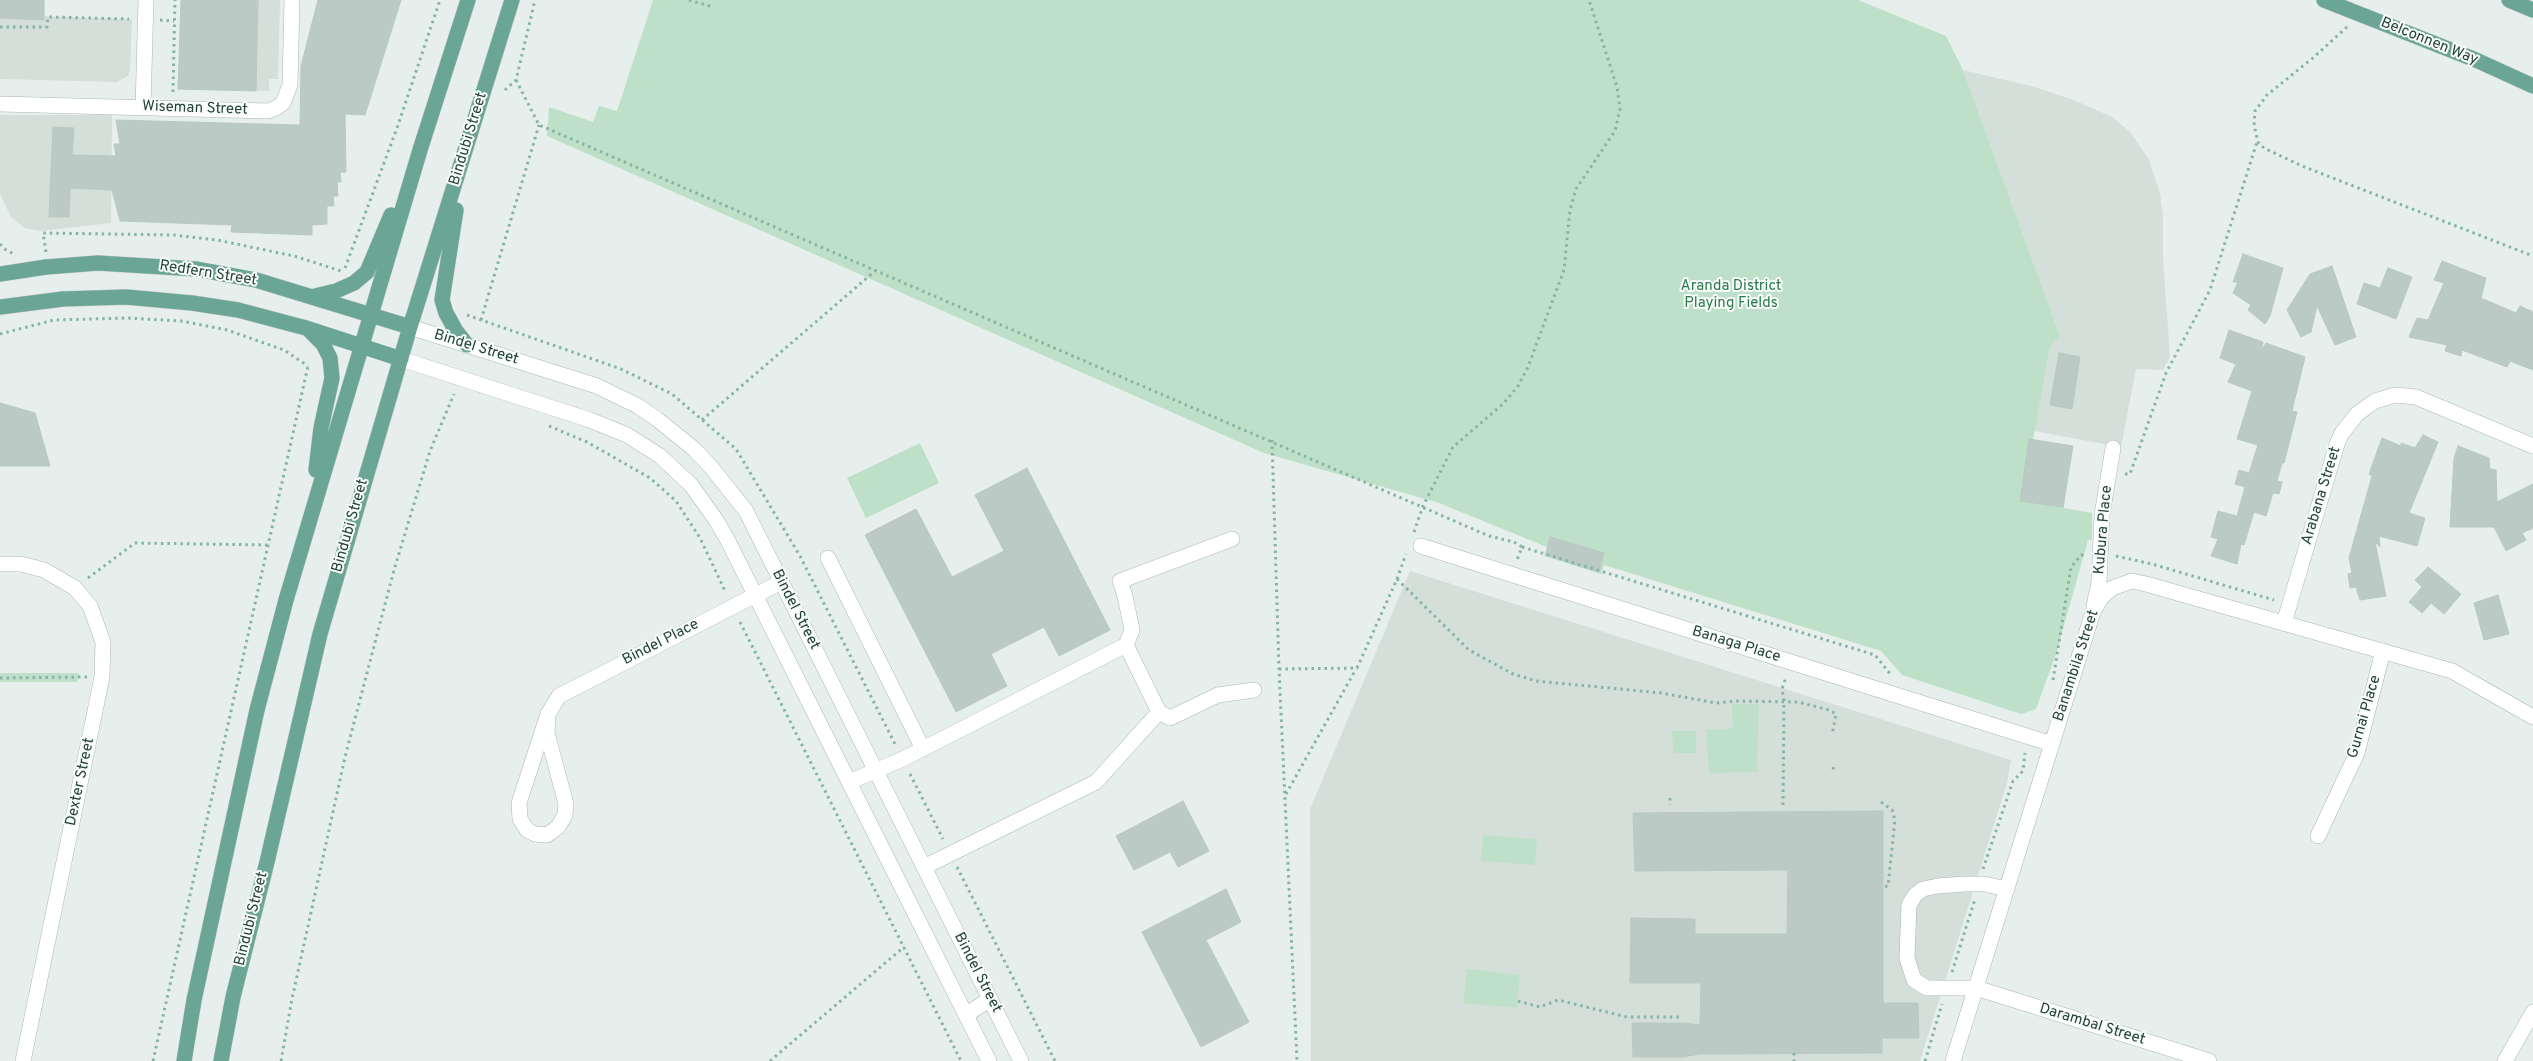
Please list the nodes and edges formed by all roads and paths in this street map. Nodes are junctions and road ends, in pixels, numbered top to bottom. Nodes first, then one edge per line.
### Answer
1 (146, 0) edge
2 (174, 0) edge
3 (292, 0) edge
4 (440, 0) edge
5 (468, 0) edge
6 (512, 0) edge
7 (535, 0) edge
8 (690, 0) edge
9 (1589, 0) edge
10 (2324, 0) edge
11 (2509, 0) edge
12 (713, 7) dead end
13 (2533, 10) edge
14 (2360, 15) junction
15 (146, 19) junction
16 (174, 21) junction
17 (0, 27) edge
18 (516, 80) junction
19 (2533, 86) edge
20 (505, 90) dead end
21 (0, 104) edge
22 (143, 107) junction
23 (172, 108) junction
24 (539, 124) junction
25 (2258, 142) junction
26 (420, 150) junction
27 (465, 154) junction
28 (0, 244) edge
29 (46, 255) dead end
30 (23, 256) dead end
31 (2533, 256) edge
32 (874, 271) junction
33 (0, 274) edge
34 (314, 296) junction
35 (0, 307) edge
36 (370, 314) junction
37 (462, 314) dead end
38 (481, 320) junction
39 (410, 327) junction
40 (306, 328) junction
41 (0, 334) edge
42 (468, 345) junction
43 (360, 346) junction
44 (401, 360) junction
45 (621, 369) dead end
46 (445, 391) dead end
47 (454, 394) junction
48 (463, 397) dead end
49 (702, 420) dead end
50 (546, 425) dead end
51 (1272, 440) junction
52 (685, 442) junction
53 (2533, 446) edge
54 (2113, 448) dead end
55 (667, 463) junction
56 (2109, 474) junction
57 (1423, 506) junction
58 (311, 512) junction
59 (1232, 539) dead end
60 (268, 545) junction
61 (1421, 546) dead end
62 (1522, 547) junction
63 (2081, 555) dead end
64 (800, 556) dead end
65 (2116, 556) dead end
66 (828, 558) dead end
67 (0, 564) edge
68 (1511, 574) junction
69 (781, 582) junction
70 (75, 588) junction
71 (756, 595) junction
72 (2289, 604) junction
73 (732, 607) junction
74 (2093, 612) junction
75 (2284, 623) junction
76 (1126, 645) junction
77 (2383, 651) junction
78 (1791, 662) junction
79 (1356, 668) junction
80 (1279, 669) junction
81 (102, 677) junction
82 (0, 678) edge
83 (1895, 681) dead end
84 (2052, 684) dead end
85 (1254, 690) dead end
86 (1784, 701) junction
87 (1159, 712) junction
88 (548, 714) junction
89 (2533, 717) edge
90 (1832, 735) dead end
91 (2052, 744) junction
92 (923, 749) junction
93 (2025, 750) dead end
94 (903, 759) junction
95 (1833, 767) dead end
96 (876, 770) junction
97 (1834, 773) dead end
98 (849, 782) junction
99 (1285, 795) junction
100 (1670, 798) dead end
101 (1881, 802) dead end
102 (1670, 805) dead end
103 (1783, 805) dead end
104 (2318, 836) dead end
105 (950, 854) junction
106 (924, 867) junction
107 (1980, 884) junction
108 (1882, 887) dead end
109 (2007, 889) junction
110 (904, 947) junction
111 (1947, 988) junction
112 (1976, 988) junction
113 (990, 999) junction
114 (1518, 1001) dead end
115 (2533, 1012) edge
116 (966, 1015) junction
117 (229, 1016) junction
118 (1680, 1017) dead end
119 (1794, 1053) dead end
120 (23, 1061) edge
121 (153, 1061) edge
122 (184, 1061) edge
123 (217, 1061) edge
124 (221, 1061) edge
125 (281, 1061) edge
126 (770, 1061) edge
127 (961, 1061) edge
128 (989, 1061) edge
129 (1021, 1061) edge
130 (1055, 1061) edge
131 (1298, 1061) edge
132 (1794, 1061) edge
133 (1924, 1061) edge
134 (1953, 1061) edge
135 (2209, 1061) edge
136 (2505, 1061) edge

1 - 15 street
2 - 16 path
3 - 23 street, Wiseman Street
4 - 29 path
5 - 26 main road
6 - 27 main road, Bindubi Street
7 - 18 path
8 - 12 path
9 - 57 path
10 - 14 main road, Belconnen Way
11 - 13 main road
14 - 19 main road, Belconnen Way
14 - 25 path
15 - 16 path
15 - 17 path
15 - 22 street
16 - 23 path
18 - 20 path
18 - 24 path
21 - 22 street, Wiseman Street
22 - 23 street, Wiseman Street
24 - 32 path
24 - 38 path
25 - 31 path
25 - 56 path
26 - 34 main road
26 - 36 main road
27 - 39 main road, Bindubi Street
27 - 42 main road
28 - 30 path
32 - 49 path
32 - 51 path
33 - 34 main road, Redfern Street
34 - 36 main road, Redfern Street
35 - 40 main road, Redfern Street
36 - 39 main road, Redfern Street
36 - 43 main road
37 - 38 path
38 - 45 path
39 - 42 street, Bindel Street
39 - 44 main road, Bindubi Street
40 - 43 main road, Redfern Street
40 - 58 main road
41 - 60 path
42 - 52 street, Bindel Street
43 - 44 main road, Redfern Street
43 - 58 main road
44 - 55 street, Bindel Street
44 - 117 main road, Bindubi Street
46 - 47 path
47 - 48 path
47 - 125 path
50 - 73 path
51 - 57 path
51 - 80 path
52 - 55 street
52 - 69 street, Bindel Street
53 - 72 street, Arabana Street
54 - 56 street, Kubura Place
55 - 71 street, Bindel Street
56 - 74 street, Kubura Place
57 - 62 path
58 - 122 main road
59 - 76 street
60 - 70 path
60 - 121 path
61 - 68 street, Banaga Place
62 - 68 path
62 - 83 path
63 - 84 path
64 - 94 path
65 - 72 path
66 - 92 street
67 - 70 street, Dexter Street
68 - 78 street, Banaga Place
69 - 71 street, Bindel Place
69 - 96 street, Bindel Street
70 - 81 street, Dexter Street
71 - 73 street, Bindel Place
71 - 98 street, Bindel Street
72 - 75 street, Arabana Street
73 - 88 street, Bindel Place
73 - 110 path
74 - 75 street, Banambila Street
74 - 91 street, Banambila Street
75 - 77 street, Banambila Street
76 - 87 street
76 - 92 street
77 - 89 street, Banambila Street
77 - 104 street, Gurnai Place
78 - 86 path
78 - 91 street, Banaga Place
79 - 80 path
79 - 86 path
79 - 99 path
80 - 99 path
81 - 82 path
81 - 120 street, Dexter Street
85 - 87 street
86 - 90 path
86 - 103 path
87 - 105 street
88 - 88 street, Bindel Place
91 - 109 street, Banambila Street
92 - 94 street
93 - 107 path
94 - 96 street
94 - 105 path
95 - 97 path
96 - 98 street
96 - 106 street, Bindel Street
98 - 116 street, Bindel Street
99 - 131 path
100 - 102 path
101 - 108 path
105 - 106 street
105 - 130 path
106 - 113 street, Bindel Street
107 - 109 street, Darambal Street
107 - 111 path
107 - 111 street, Darambal Street
109 - 112 street, Banambila Street
110 - 126 path
110 - 127 path
111 - 112 street, Darambal Street
111 - 133 path
112 - 134 street, Banambila Street
112 - 135 street, Darambal Street
113 - 116 street
113 - 129 street, Bindel Street
114 - 118 path
115 - 136 street
116 - 128 street, Bindel Street
117 - 123 street
117 - 124 main road, Bindubi Street
119 - 132 path

